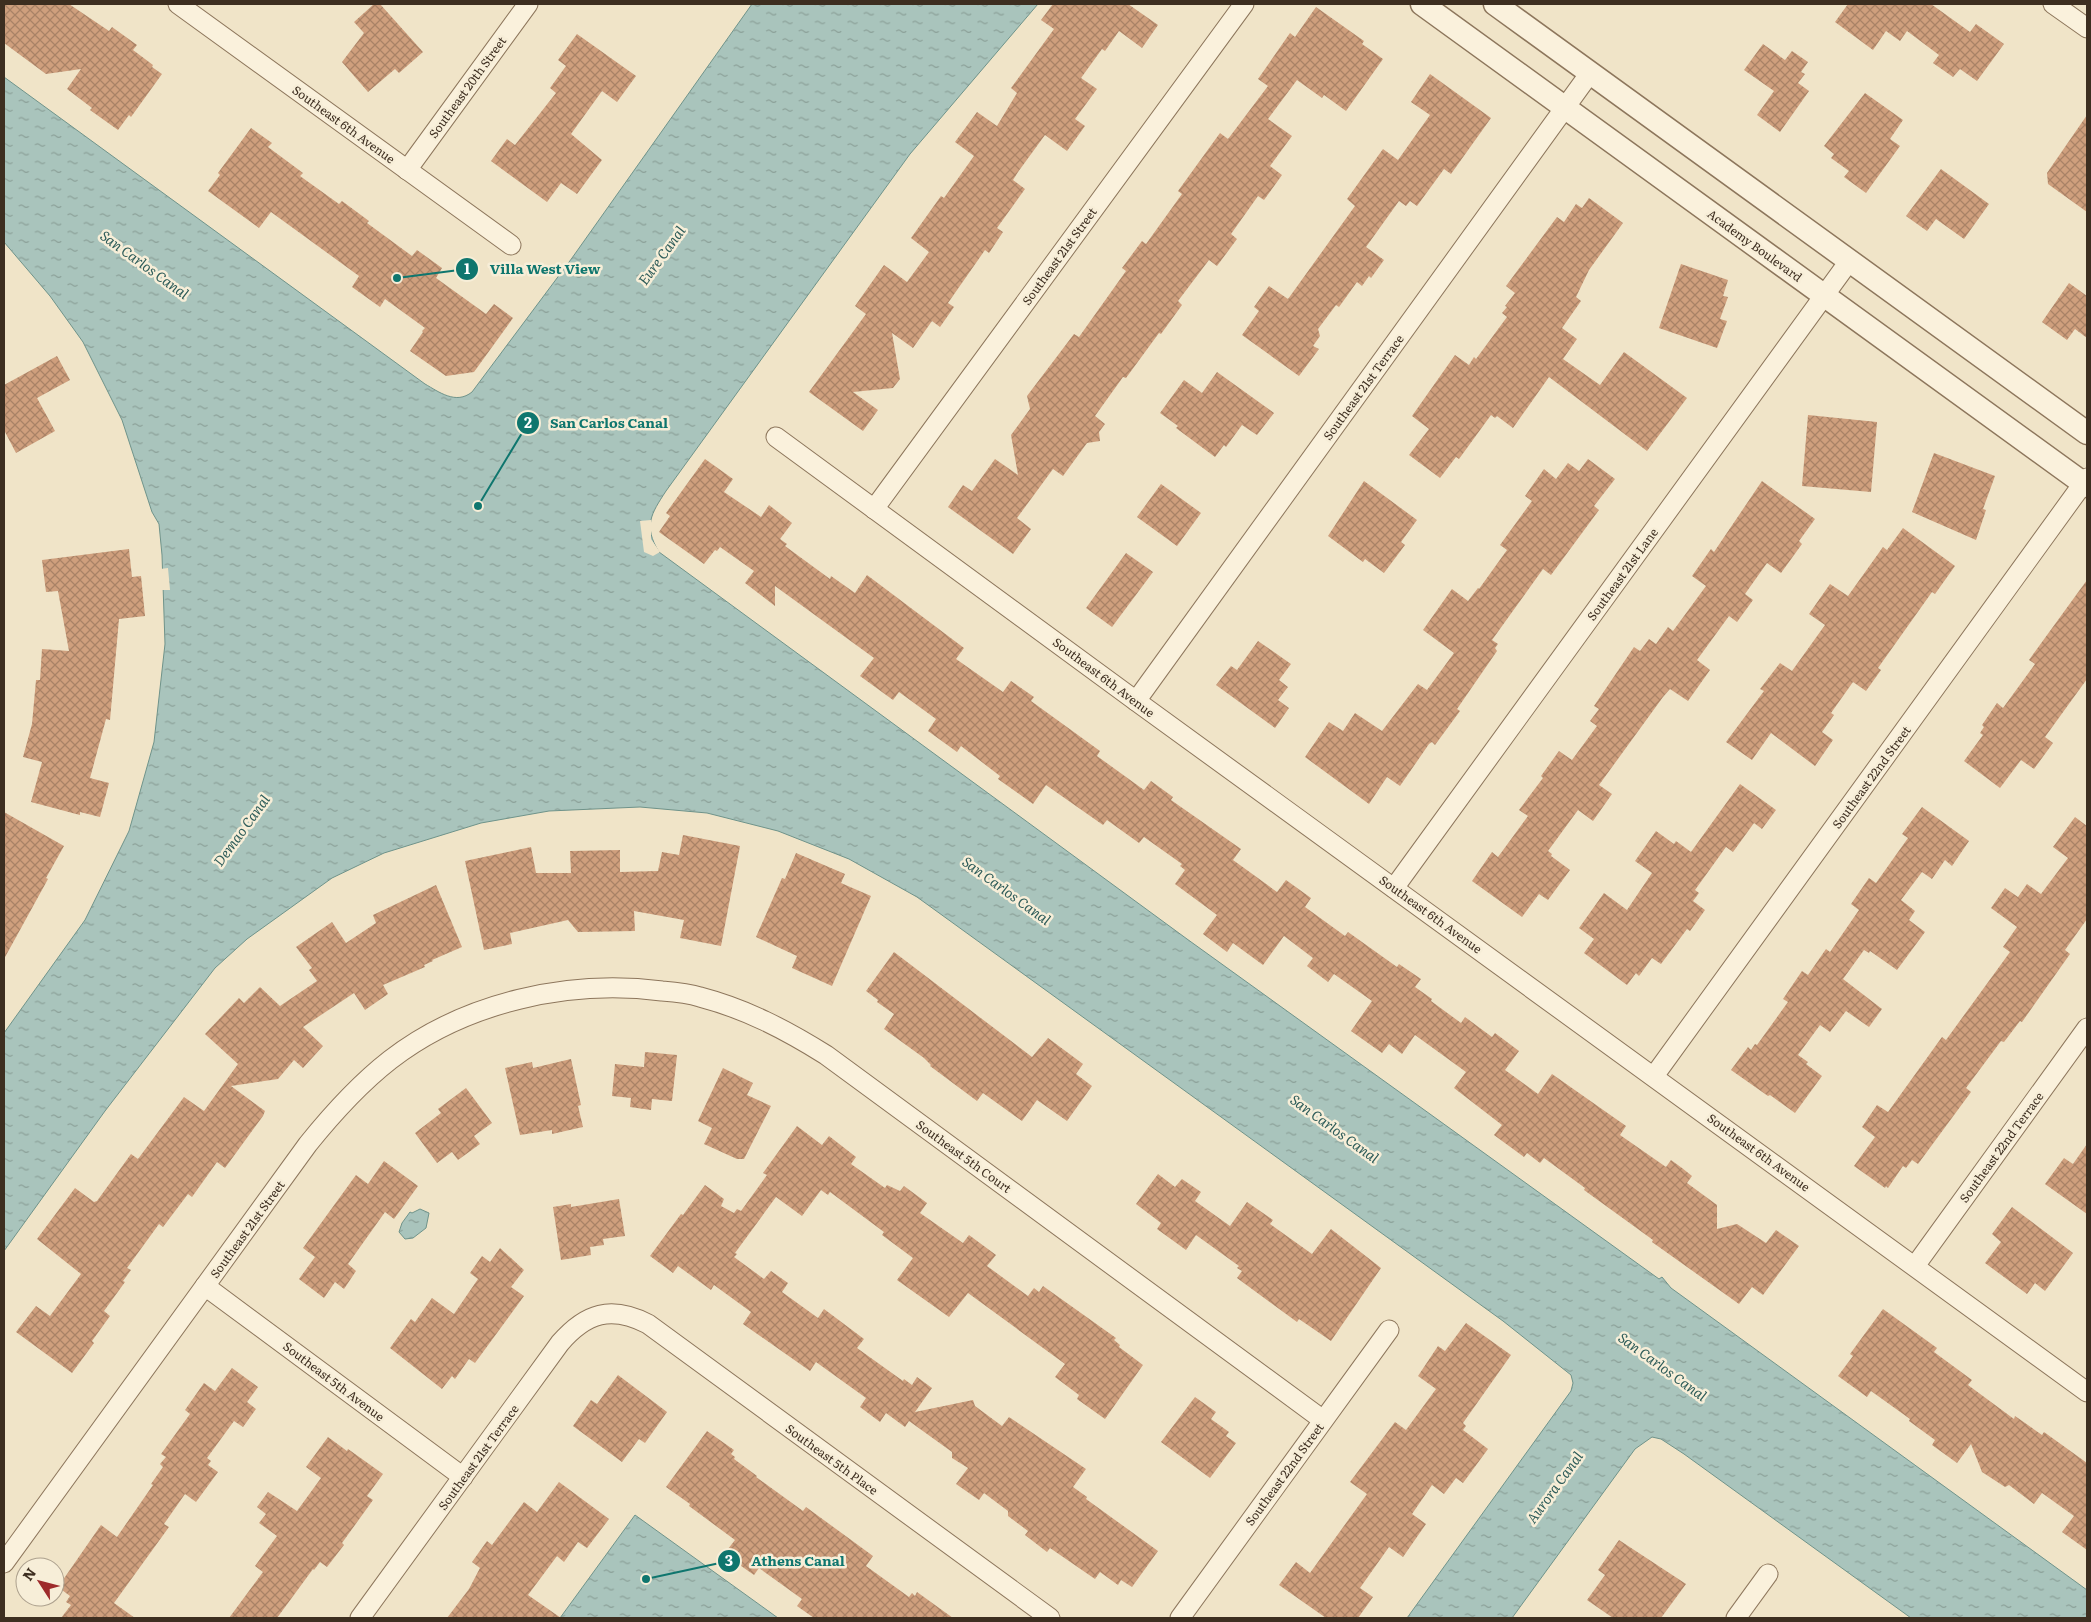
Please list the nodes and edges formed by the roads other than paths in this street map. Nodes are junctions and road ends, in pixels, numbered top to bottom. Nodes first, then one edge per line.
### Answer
1 (178, 4) edge
2 (528, 4) edge
3 (1244, 4) edge
4 (1422, 4) edge
5 (1495, 4) edge
6 (2053, 4) edge
7 (2087, 28) edge
8 (1590, 73) junction
9 (1564, 108) junction
10 (407, 170) junction
11 (511, 245) dead end
12 (1850, 260) junction
13 (1824, 295) junction
14 (2087, 433) edge
15 (776, 437) dead end
16 (2086, 483) edge
17 (874, 509) junction
18 (1136, 701) junction
19 (1394, 888) junction
20 (566, 991) joint
21 (2087, 1028) edge
22 (1654, 1076) junction
23 (1915, 1266) junction
24 (205, 1286) junction
25 (609, 1314) joint
26 (1389, 1330) dead end
27 (2087, 1392) edge
28 (1323, 1420) junction
29 (463, 1477) junction
30 (4, 1563) edge
31 (1768, 1574) dead end
32 (360, 1618) edge
33 (1050, 1618) edge
34 (1180, 1618) edge
35 (1736, 1618) edge

1 - 10 street, Southeast 6th Avenue
2 - 10 street, Southeast 20th Street
3 - 17 street, Southeast 21st Street
4 - 9 street, Academy Boulevard
5 - 8 street
6 - 7 street
8 - 9 street, Southeast 21st Terrace
8 - 12 street
9 - 13 street, Academy Boulevard
9 - 18 street, Southeast 21st Terrace
10 - 11 street, Southeast 6th Avenue
12 - 13 street, Southeast 21st Lane
12 - 14 street
13 - 16 street, Academy Boulevard
13 - 19 street, Southeast 21st Lane
15 - 17 street, Southeast 6th Avenue
16 - 22 street, Southeast 22nd Street
17 - 18 street, Southeast 6th Avenue
18 - 19 street, Southeast 6th Avenue
19 - 22 street, Southeast 6th Avenue
20 - 24 street, Southeast 21st Street
20 - 28 street, Southeast 5th Court
21 - 23 street, Southeast 22nd Terrace
22 - 23 street, Southeast 6th Avenue
23 - 27 street, Southeast 6th Avenue
24 - 29 street, Southeast 5th Avenue
24 - 30 street, Southeast 21st Street
25 - 29 street, Southeast 21st Terrace
25 - 33 street, Southeast 5th Place
26 - 28 street, Southeast 22nd Street
28 - 34 street, Southeast 22nd Street
29 - 32 street, Southeast 21st Terrace
31 - 35 street

